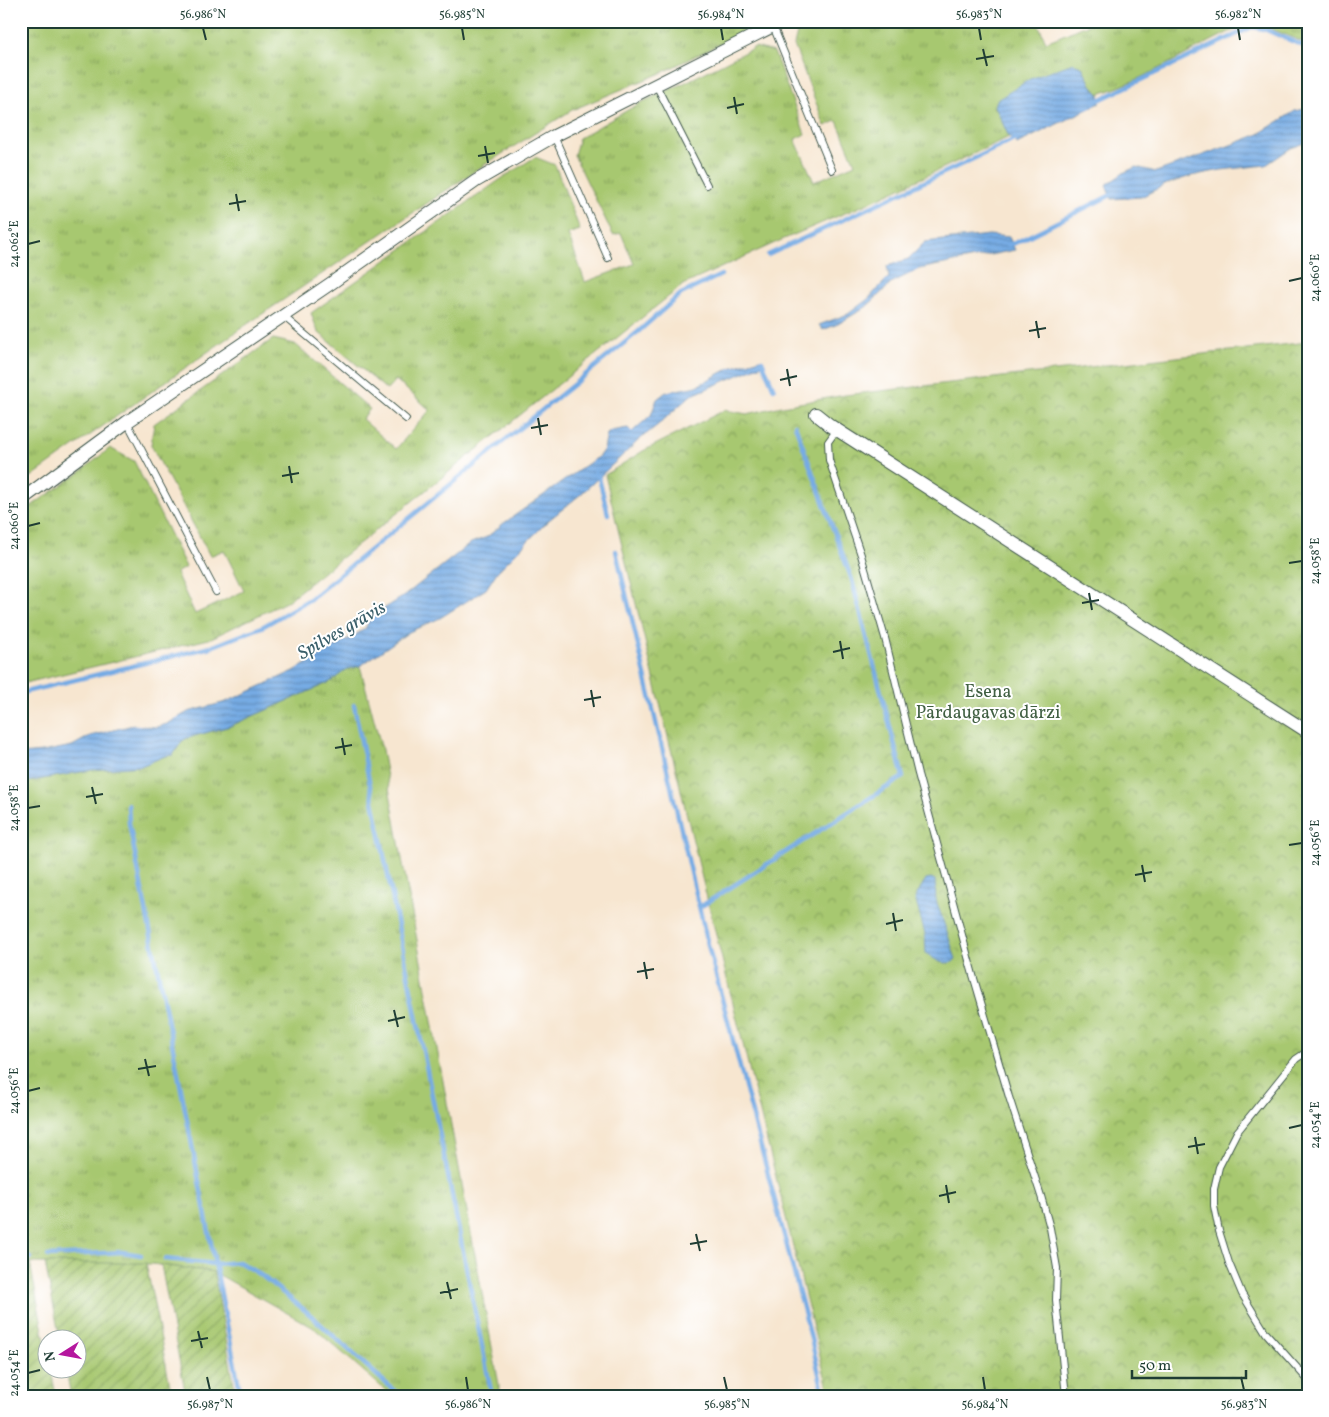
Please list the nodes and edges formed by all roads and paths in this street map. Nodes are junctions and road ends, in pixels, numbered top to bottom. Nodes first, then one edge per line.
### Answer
1 (778, 24) edge
2 (656, 85) junction
3 (554, 136) junction
4 (832, 170) dead end
5 (707, 185) dead end
6 (608, 258) dead end
7 (282, 316) junction
8 (816, 414) dead end
9 (406, 419) dead end
10 (127, 422) junction
11 (842, 433) junction
12 (21, 500) edge
13 (216, 592) dead end
14 (1308, 732) edge
15 (1308, 1051) edge
16 (1308, 1380) edge
17 (1066, 1396) edge

1 - 2 street
1 - 4 lane
2 - 3 street
2 - 5 lane
3 - 6 lane
3 - 7 street
7 - 9 lane
7 - 10 street
8 - 11 street
10 - 12 street
10 - 13 lane
11 - 14 street
11 - 17 lane
15 - 16 lane

